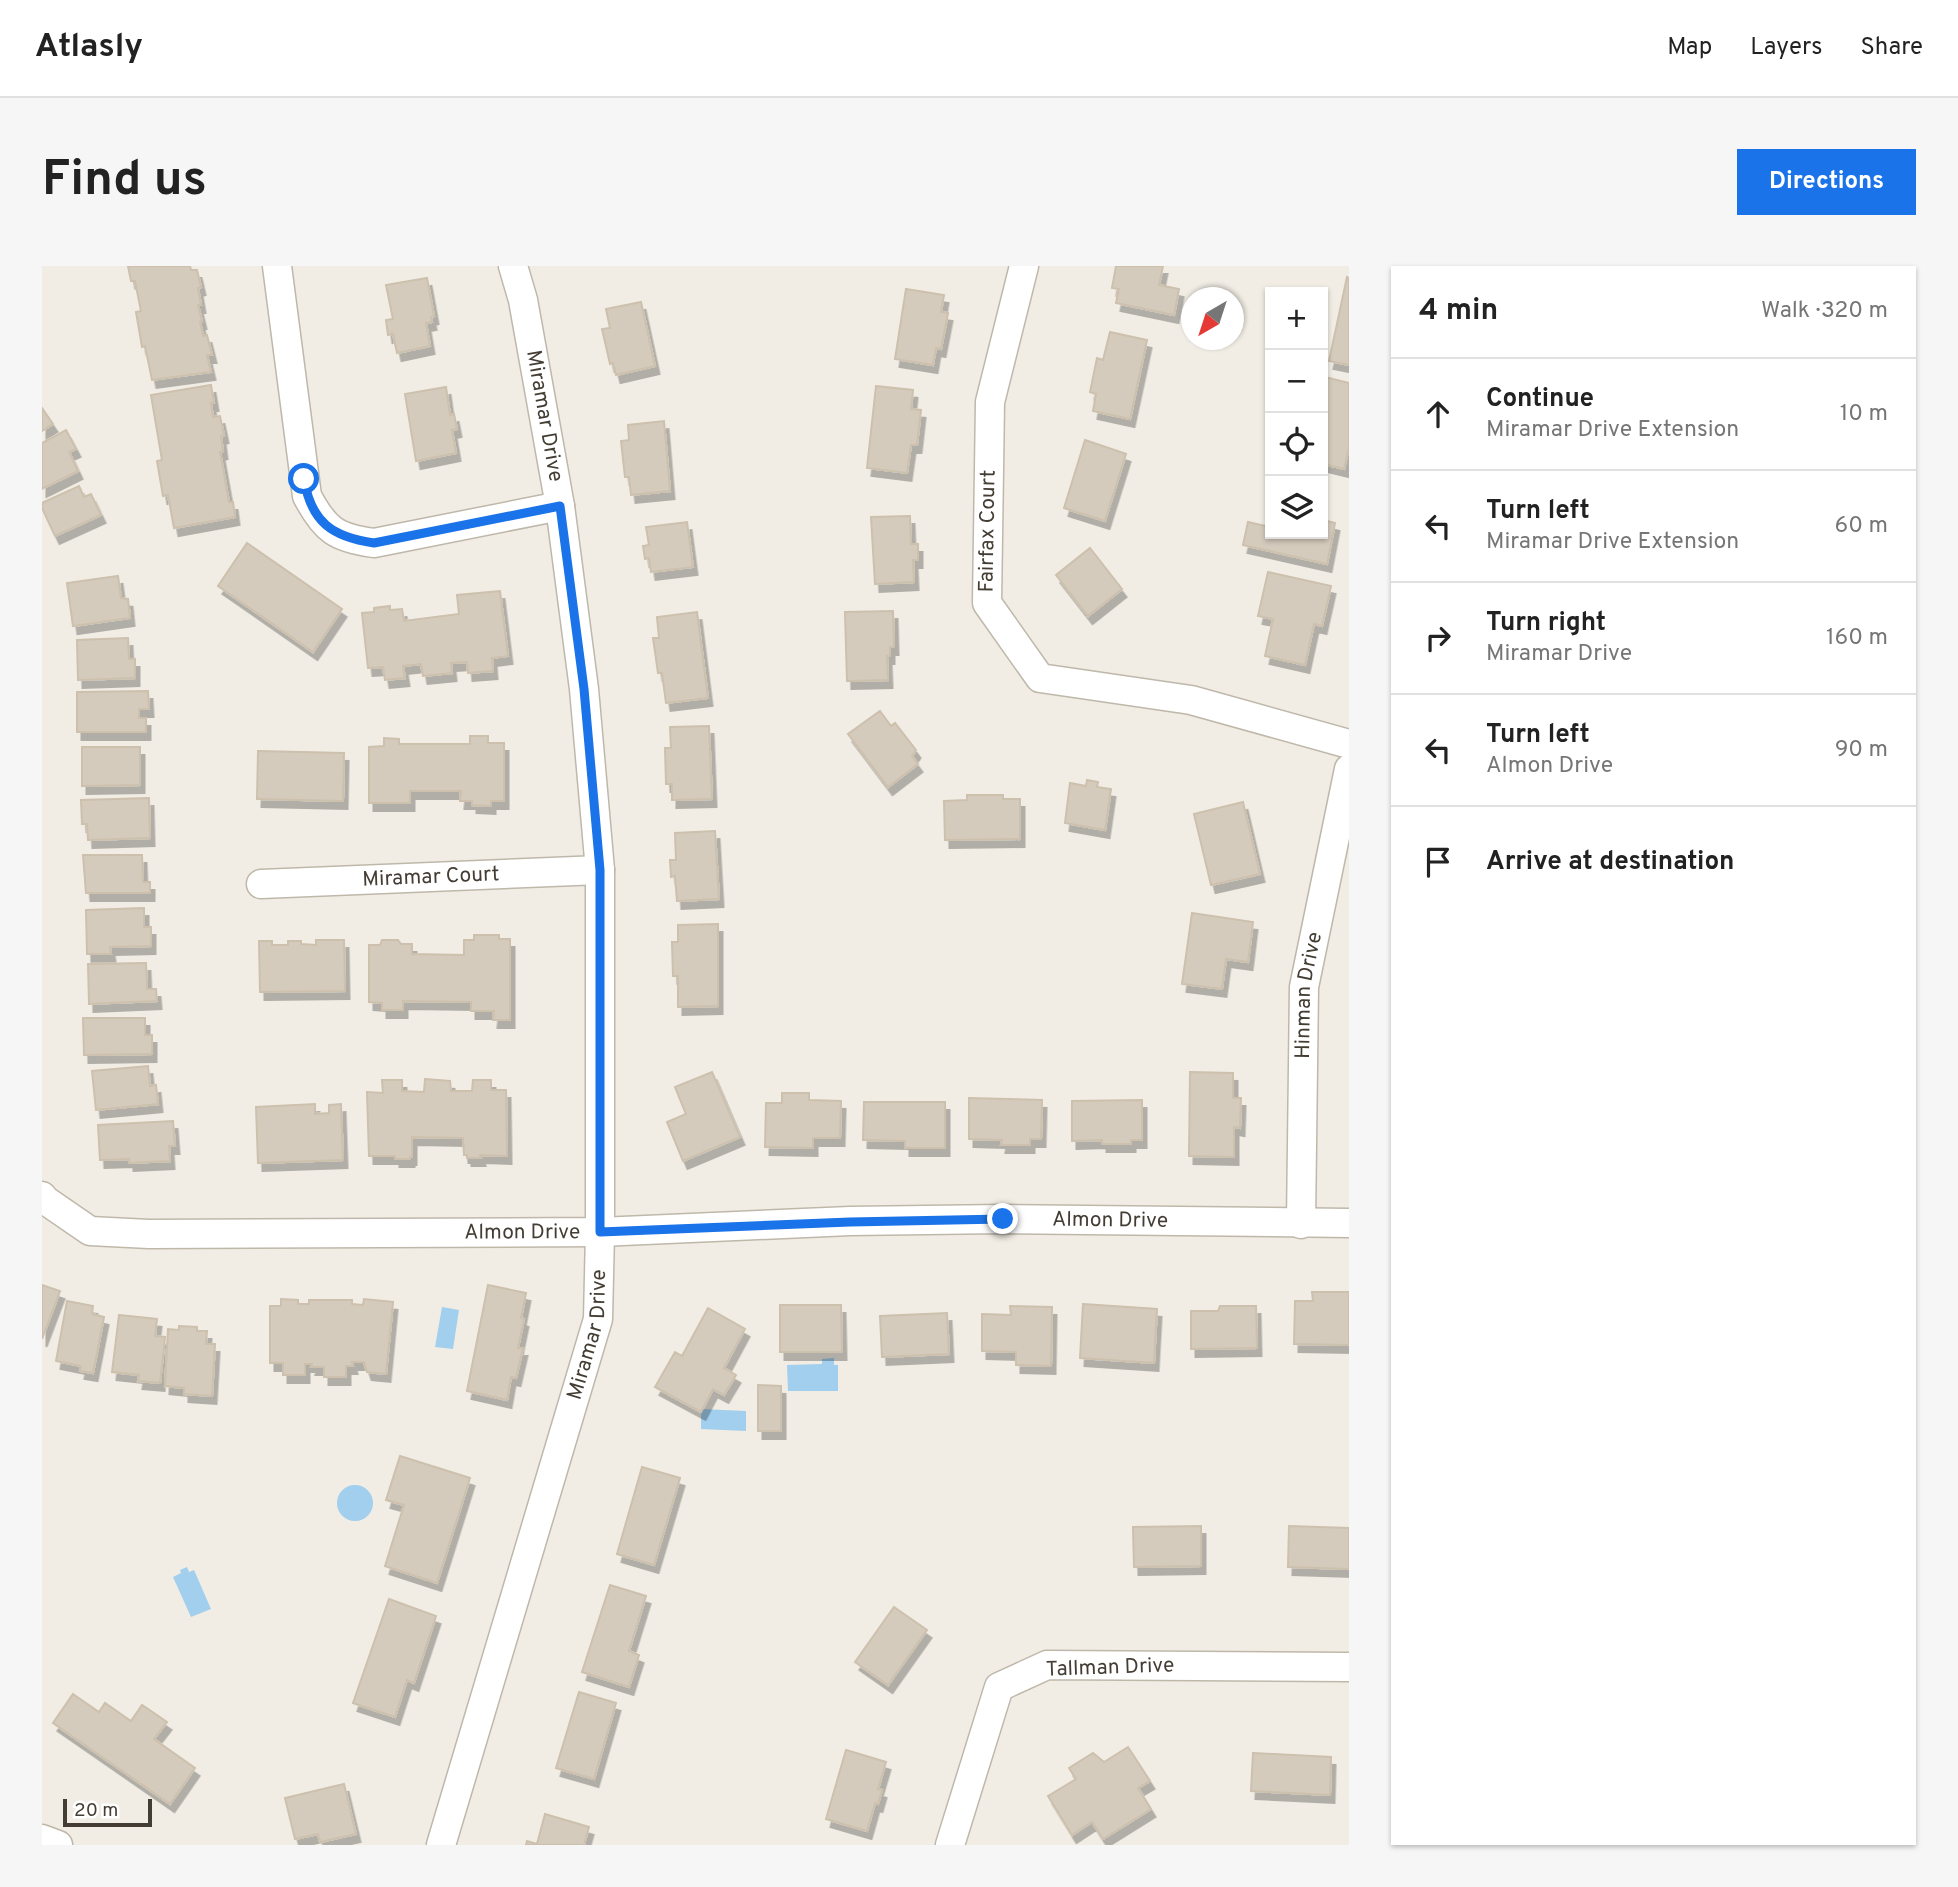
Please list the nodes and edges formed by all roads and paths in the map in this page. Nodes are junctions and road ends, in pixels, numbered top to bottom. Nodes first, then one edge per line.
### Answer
1 (277, 266) edge
2 (513, 266) edge
3 (1024, 266) edge
4 (560, 506) junction
5 (1349, 744) edge
6 (1349, 769) edge
7 (600, 870) junction
8 (261, 884) dead end
9 (42, 1196) edge
10 (1349, 1223) edge
11 (1301, 1224) junction
12 (600, 1232) junction
13 (1349, 1667) edge
14 (42, 1839) edge
15 (58, 1845) edge
16 (441, 1845) edge
17 (950, 1845) edge

1 - 4 street
2 - 4 street, Miramar Drive
3 - 5 street, Fairfax Court
4 - 7 street, Miramar Drive
6 - 11 street, Hinman Drive
7 - 8 street, Miramar Court
7 - 12 street, Miramar Drive
9 - 12 street, Almon Drive
10 - 11 street, Almon Drive
11 - 12 street, Almon Drive
12 - 16 street, Miramar Drive
13 - 17 street, Tallman Drive
14 - 15 street

